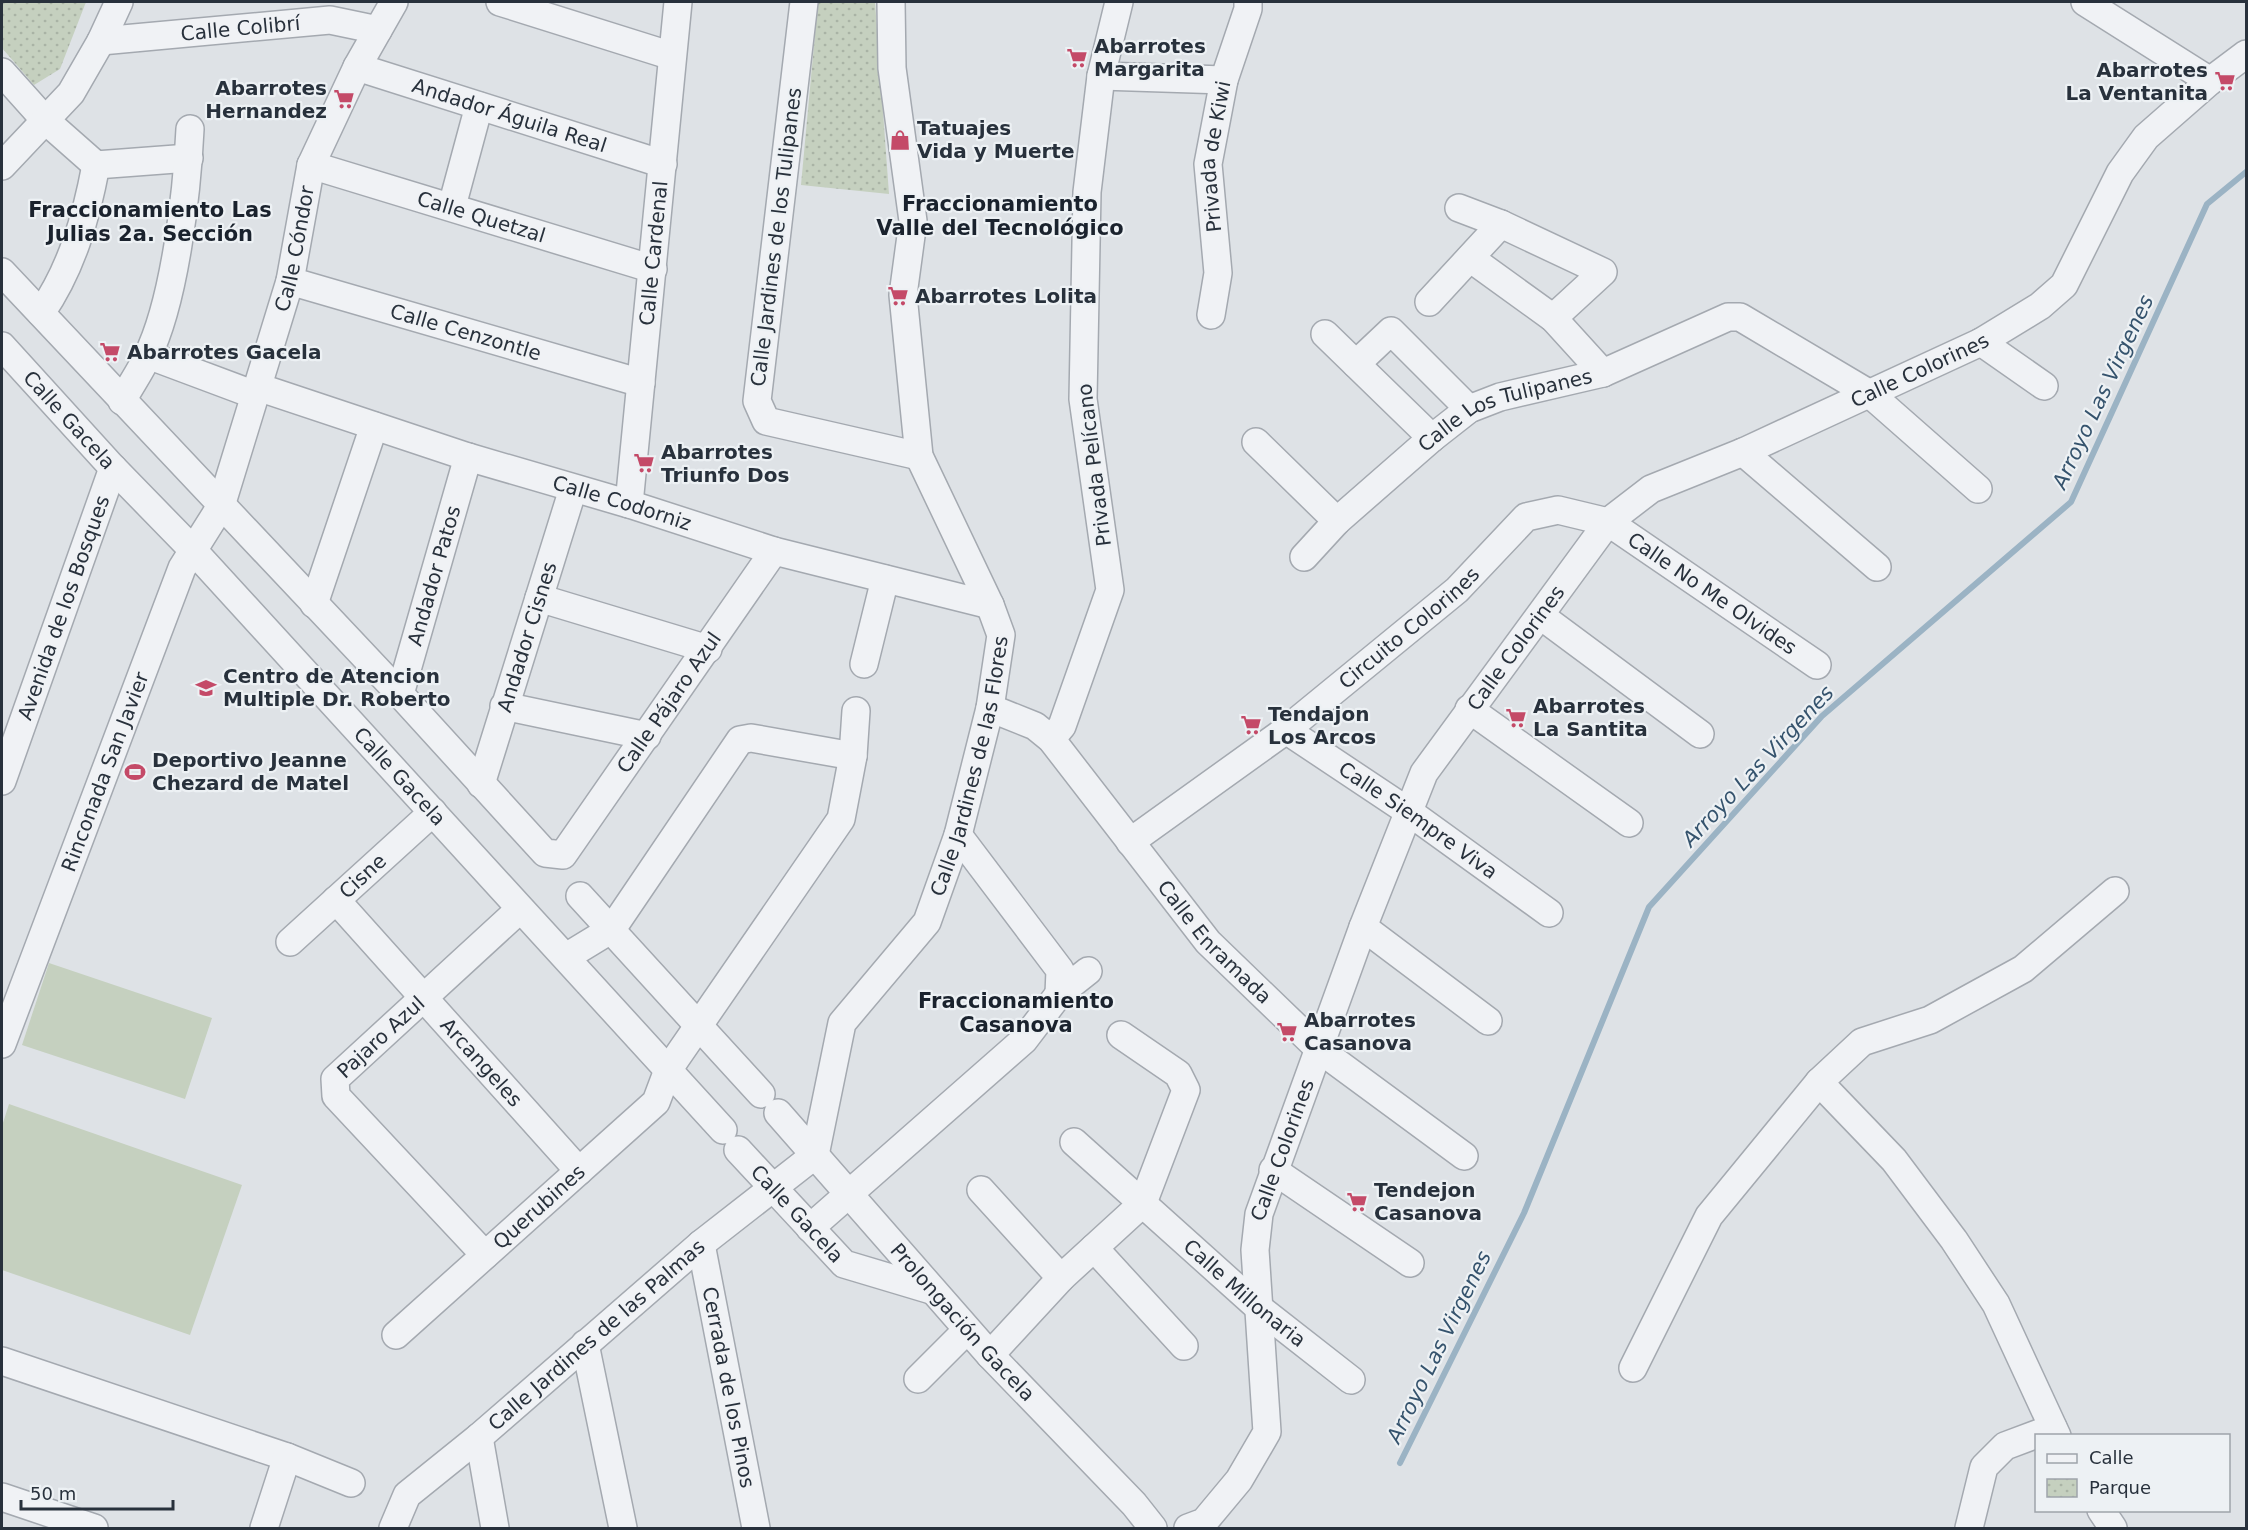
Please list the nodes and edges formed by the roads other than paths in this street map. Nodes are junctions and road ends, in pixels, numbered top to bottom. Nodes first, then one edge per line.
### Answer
1 (119, 2) edge
2 (500, 2) edge
3 (678, 2) edge
4 (804, 2) edge
5 (891, 2) edge
6 (1119, 2) edge
7 (1248, 2) edge
8 (2085, 2) edge
9 (385, 11) edge
10 (101, 41) junction
11 (2247, 54) edge
12 (672, 56) junction
13 (357, 67) junction
14 (2, 72) edge
15 (1101, 76) junction
16 (1224, 80) junction
17 (2210, 81) junction
18 (479, 106) junction
19 (45, 120) junction
20 (190, 129) dead end
21 (189, 158) junction
22 (663, 164) junction
23 (96, 165) junction
24 (311, 165) junction
25 (2, 166) edge
26 (452, 206) junction
27 (1459, 208) dead end
28 (1501, 224) junction
29 (1470, 258) junction
30 (653, 269) junction
31 (2, 272) edge
32 (290, 281) junction
33 (1430, 302) dead end
34 (41, 313) junction
35 (1211, 315) dead end
36 (1553, 318) junction
37 (1325, 334) dead end
38 (1981, 342) junction
39 (2, 346) edge
40 (148, 355) junction
41 (1356, 364) junction
42 (1603, 373) junction
43 (641, 383) junction
44 (2044, 386) dead end
45 (256, 392) junction
46 (1870, 394) junction
47 (122, 401) junction
48 (1469, 409) junction
49 (374, 426) junction
50 (1432, 438) junction
51 (1256, 442) dead end
52 (1743, 452) junction
53 (919, 456) junction
54 (468, 457) junction
55 (113, 468) junction
56 (573, 489) junction
57 (1978, 489) dead end
58 (629, 504) junction
59 (221, 506) junction
60 (1337, 521) junction
61 (1608, 522) junction
62 (192, 549) junction
63 (774, 551) junction
64 (1304, 557) dead end
65 (1877, 567) dead end
66 (885, 579) junction
67 (539, 598) junction
68 (314, 604) junction
69 (990, 605) junction
70 (1541, 616) junction
71 (708, 649) junction
72 (864, 664) dead end
73 (1816, 665) dead end
74 (400, 694) junction
75 (504, 706) junction
76 (990, 708) junction
77 (1469, 709) junction
78 (856, 711) dead end
79 (1286, 730) junction
80 (1700, 734) dead end
81 (9, 736) edge
82 (647, 736) junction
83 (1051, 739) junction
84 (853, 756) junction
85 (2, 781) edge
86 (481, 784) junction
87 (433, 812) junction
88 (1408, 812) junction
89 (1629, 824) dead end
90 (958, 835) junction
91 (1130, 842) junction
92 (2115, 891) dead end
93 (580, 896) dead end
94 (336, 900) junction
95 (519, 910) junction
96 (1549, 913) dead end
97 (1363, 927) junction
98 (612, 929) junction
99 (290, 942) dead end
100 (566, 957) junction
101 (1088, 970) dead end
102 (1059, 994) junction
103 (425, 997) junction
104 (1488, 1021) dead end
105 (699, 1024) junction
106 (1121, 1035) dead end
107 (2, 1044) edge
108 (1320, 1050) junction
109 (668, 1070) junction
110 (1819, 1082) junction
111 (1074, 1142) dead end
112 (815, 1155) junction
113 (1464, 1156) dead end
114 (1273, 1170) junction
115 (579, 1171) junction
116 (771, 1189) junction
117 (981, 1190) dead end
118 (850, 1194) junction
119 (1143, 1203) junction
120 (810, 1228) junction
121 (701, 1244) junction
122 (1094, 1248) junction
123 (485, 1255) junction
124 (1410, 1263) dead end
125 (1061, 1278) junction
126 (931, 1290) junction
127 (1259, 1308) junction
128 (967, 1330) junction
129 (396, 1335) dead end
130 (585, 1344) junction
131 (1184, 1347) dead end
132 (990, 1356) junction
133 (2, 1361) edge
134 (1633, 1368) dead end
135 (918, 1378) dead end
136 (1351, 1380) dead end
137 (2055, 1432) edge
138 (479, 1437) junction
139 (2035, 1438) edge
140 (287, 1457) junction
141 (351, 1483) dead end
142 (2, 1497) edge
143 (2102, 1512) edge
144 (94, 1528) edge
145 (264, 1528) edge
146 (393, 1528) edge
147 (495, 1528) edge
148 (622, 1528) edge
149 (756, 1528) edge
150 (1153, 1528) edge
151 (1188, 1528) edge
152 (1968, 1528) edge
153 (2113, 1528) edge

1 - 10 street
2 - 12 street
3 - 12 street, Calle Cardenal
4 - 53 street, Calle Jardines de los Tulipanes
5 - 53 street, Calle Jardines de las Flores
6 - 15 street, Privada Pelícano
7 - 16 street, Privada de Kiwi
8 - 17 street
9 - 10 street, Calle Colibrí
9 - 13 street, Calle Cóndor
10 - 19 street
11 - 17 street, Calle Colorines
12 - 22 street, Calle Cardenal
13 - 18 street, Andador Águila Real
13 - 24 street, Calle Cóndor
14 - 19 street
15 - 16 street
15 - 83 street, Privada Pelícano
16 - 35 street, Privada de Kiwi
17 - 38 street, Calle Colorines
18 - 22 street, Andador Águila Real
18 - 26 street
19 - 23 street
19 - 25 street
20 - 21 street
21 - 23 street
21 - 40 street
22 - 30 street, Calle Cardenal
23 - 34 street
24 - 26 street, Calle Quetzal
24 - 32 street, Calle Cóndor
26 - 30 street, Calle Quetzal
27 - 28 street
28 - 29 street
28 - 36 street
29 - 33 street
29 - 36 street
30 - 43 street, Calle Cardenal
31 - 34 street
32 - 43 street, Calle Cenzontle
32 - 45 street, Calle Cóndor
34 - 47 street
36 - 42 street
37 - 41 street
38 - 44 street
38 - 46 street, Calle Colorines
39 - 55 street, Calle Gacela
40 - 45 street, Calle Codorniz
40 - 47 street
41 - 48 street
41 - 50 street
42 - 46 street, Calle Los Tulipanes
42 - 48 street, Calle Los Tulipanes
43 - 58 street, Calle Cardenal
45 - 49 street, Calle Codorniz
45 - 59 street, Calle Cóndor
46 - 52 street, Calle Colorines
46 - 57 street
47 - 59 street
48 - 50 street, Calle Los Tulipanes
49 - 54 street, Calle Codorniz
49 - 68 street
50 - 60 street, Calle Los Tulipanes
51 - 60 street
52 - 61 street, Calle Colorines
52 - 65 street
53 - 69 street, Calle Jardines de las Flores
54 - 56 street, Calle Codorniz
54 - 74 street, Andador Patos
55 - 62 street, Calle Gacela
55 - 81 street, Avenida de los Bosques
56 - 58 street, Calle Codorniz
56 - 67 street, Andador Cisnes
58 - 63 street, Calle Codorniz
59 - 62 street, Rinconada San Javier
59 - 68 street
60 - 64 street, Calle Los Tulipanes
61 - 70 street, Calle Colorines
61 - 73 street, Calle No Me Olvides
61 - 79 street, Circuito Colorines
62 - 87 street, Calle Gacela
62 - 107 street, Rinconada San Javier
63 - 66 street, Calle Codorniz
63 - 71 street, Calle Pájaro Azul
66 - 69 street, Calle Codorniz
66 - 72 street
67 - 71 street
67 - 75 street, Andador Cisnes
68 - 74 street
69 - 76 street, Calle Jardines de las Flores
70 - 77 street, Calle Colorines
70 - 80 street
71 - 82 street, Calle Pájaro Azul
74 - 86 street
75 - 82 street
75 - 86 street, Andador Cisnes
76 - 83 street, Calle Enramada
76 - 90 street, Calle Jardines de las Flores
77 - 88 street, Calle Colorines
77 - 89 street
78 - 84 street, Querubines
79 - 88 street, Calle Siempre Viva
79 - 91 street, Circuito Colorines
81 - 85 street, Avenida de los Bosques
82 - 86 street, Calle Pájaro Azul
83 - 91 street, Calle Enramada
84 - 98 street
84 - 105 street, Querubines
87 - 94 street, Cisne
87 - 95 street, Calle Gacela
88 - 96 street, Calle Siempre Viva
88 - 97 street, Calle Colorines
90 - 102 street
90 - 112 street, Calle Jardines de las Flores
91 - 108 street, Calle Enramada
92 - 110 street
93 - 98 street, Prolongación Gacela
94 - 99 street, Cisne
94 - 103 street, Arcangeles
95 - 100 street, Calle Gacela
95 - 103 street, Pajaro Azul
97 - 104 street
97 - 108 street, Calle Colorines
98 - 100 street
98 - 105 street, Prolongación Gacela
100 - 109 street, Calle Gacela
101 - 102 street
102 - 118 street
103 - 115 street, Arcangeles
103 - 123 street, Pajaro Azul
105 - 109 street, Querubines
105 - 112 street, Prolongación Gacela
106 - 119 street
108 - 113 street, Calle Enramada
108 - 114 street, Calle Colorines
109 - 115 street, Querubines
109 - 116 street, Calle Gacela
110 - 134 street
110 - 137 street
111 - 119 street, Calle Millonaria
112 - 116 street, Calle Jardines de las Palmas
112 - 118 street, Prolongación Gacela
114 - 124 street
114 - 127 street, Calle Colorines
115 - 123 street, Querubines
116 - 120 street, Calle Gacela
116 - 121 street, Calle Jardines de las Palmas
117 - 125 street
118 - 120 street
118 - 126 street, Prolongación Gacela
119 - 122 street
119 - 127 street, Calle Millonaria
120 - 126 street, Calle Gacela
121 - 130 street, Calle Jardines de las Palmas
121 - 149 street, Cerrada de los Pinos
122 - 125 street
122 - 131 street
123 - 129 street, Querubines
125 - 132 street
126 - 128 street, Prolongación Gacela
127 - 136 street, Calle Millonaria
127 - 151 street, Calle Colorines
128 - 132 street, Prolongación Gacela
128 - 135 street
130 - 138 street, Calle Jardines de las Palmas
130 - 148 street
132 - 150 street, Prolongación Gacela
133 - 140 street
138 - 146 street, Calle Jardines de las Palmas
138 - 147 street
139 - 152 street
140 - 141 street
140 - 145 street
142 - 144 street
143 - 153 street

